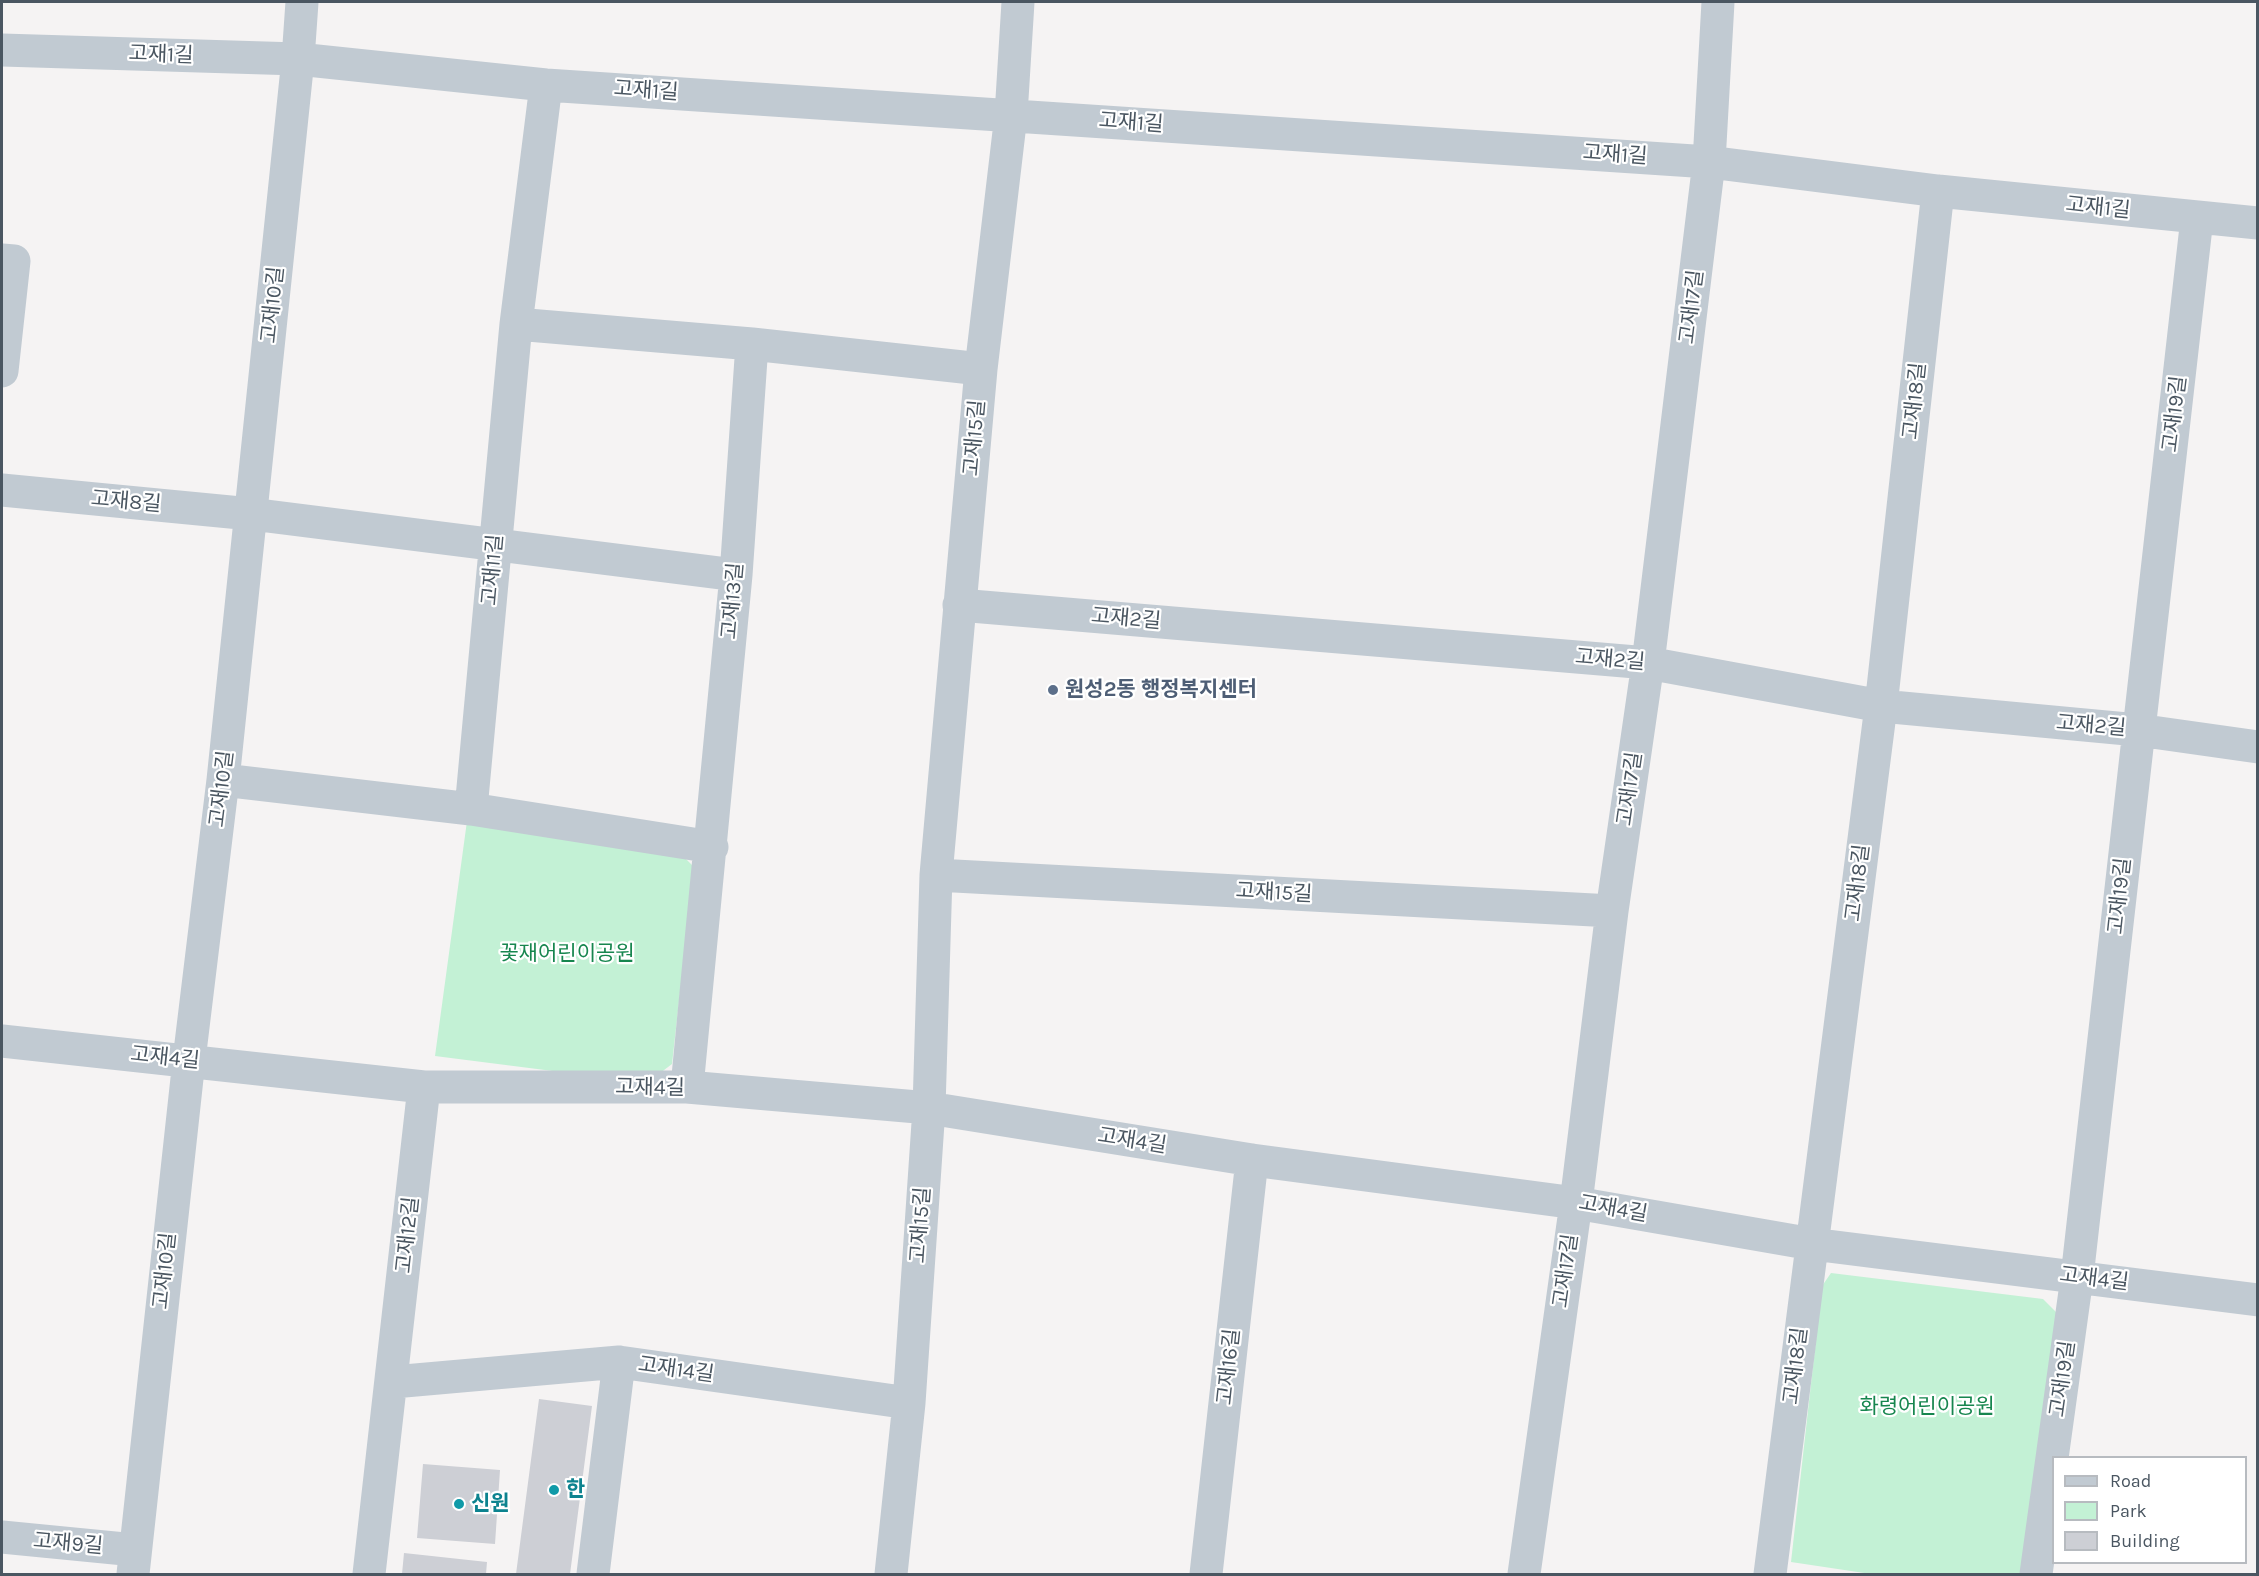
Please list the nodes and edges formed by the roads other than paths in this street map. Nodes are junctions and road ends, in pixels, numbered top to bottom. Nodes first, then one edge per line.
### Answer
1 (302, 2) edge
2 (1018, 2) edge
3 (1718, 2) edge
4 (2, 50) edge
5 (298, 59) junction
6 (546, 85) junction
7 (1011, 115) junction
8 (1709, 162) junction
9 (1938, 191) junction
10 (2197, 218) junction
11 (2258, 223) edge
12 (2, 260) edge
13 (516, 324) junction
14 (752, 344) junction
15 (981, 369) junction
16 (2, 371) edge
17 (2, 490) edge
18 (251, 514) junction
19 (495, 545) junction
20 (736, 575) junction
21 (959, 605) junction
22 (1648, 663) junction
23 (1881, 706) junction
24 (2138, 730) junction
25 (2258, 747) edge
26 (224, 780) junction
27 (471, 809) junction
28 (712, 847) junction
29 (936, 875) junction
30 (1612, 911) junction
31 (2, 1041) edge
32 (189, 1060) junction
33 (424, 1087) junction
34 (687, 1088) junction
35 (929, 1108) junction
36 (1252, 1160) junction
37 (1576, 1203) junction
38 (1812, 1244) junction
39 (2078, 1277) junction
40 (2258, 1300) edge
41 (619, 1362) junction
42 (393, 1383) junction
43 (909, 1403) junction
44 (2053, 1456) edge
45 (2052, 1461) edge
46 (2, 1537) edge
47 (134, 1562) edge
48 (369, 1575) edge
49 (593, 1575) edge
50 (891, 1575) edge
51 (1206, 1575) edge
52 (1524, 1575) edge
53 (1770, 1575) edge
54 (2036, 1575) edge

1 - 5 street, 고재10길
2 - 7 street, 고재15길
3 - 8 street, 고재17길
4 - 5 street, 고재1길
5 - 6 street, 고재1길
5 - 18 street, 고재10길
6 - 7 street, 고재1길
6 - 13 street, 고재11길
7 - 8 street, 고재1길
7 - 15 street, 고재15길
8 - 9 street, 고재1길
8 - 22 street, 고재17길
9 - 10 street, 고재1길
9 - 23 street, 고재18길
10 - 11 street, 고재1길
10 - 24 street, 고재19길
12 - 16 street
13 - 14 street
13 - 19 street, 고재11길
14 - 15 street
14 - 20 street, 고재13길
15 - 21 street, 고재15길
17 - 18 street, 고재8길
18 - 19 street, 고재8길
18 - 26 street, 고재10길
19 - 20 street, 고재8길
19 - 27 street, 고재11길
20 - 28 street, 고재13길
21 - 22 street, 고재2길
21 - 29 street, 고재15길
22 - 23 street, 고재2길
22 - 30 street, 고재17길
23 - 24 street, 고재2길
23 - 38 street, 고재18길
24 - 25 street, 고재2길
24 - 39 street, 고재19길
26 - 27 street
26 - 32 street, 고재10길
27 - 28 street
28 - 34 street, 고재13길
29 - 30 street, 고재15길
29 - 35 street, 고재15길
30 - 37 street, 고재17길
31 - 32 street, 고재4길
32 - 33 street, 고재4길
32 - 47 street, 고재10길
33 - 34 street, 고재4길
33 - 42 street, 고재12길
34 - 35 street, 고재4길
35 - 36 street, 고재4길
35 - 43 street, 고재15길
36 - 37 street, 고재4길
36 - 51 street, 고재16길
37 - 38 street, 고재4길
37 - 52 street, 고재17길
38 - 39 street, 고재4길
38 - 53 street, 고재18길
39 - 40 street, 고재4길
39 - 44 street, 고재19길
41 - 42 street
41 - 43 street, 고재14길
41 - 49 street, 고재14길
42 - 48 street, 고재12길
43 - 50 street, 고재15길
45 - 54 street, 고재19길
46 - 47 street, 고재9길

